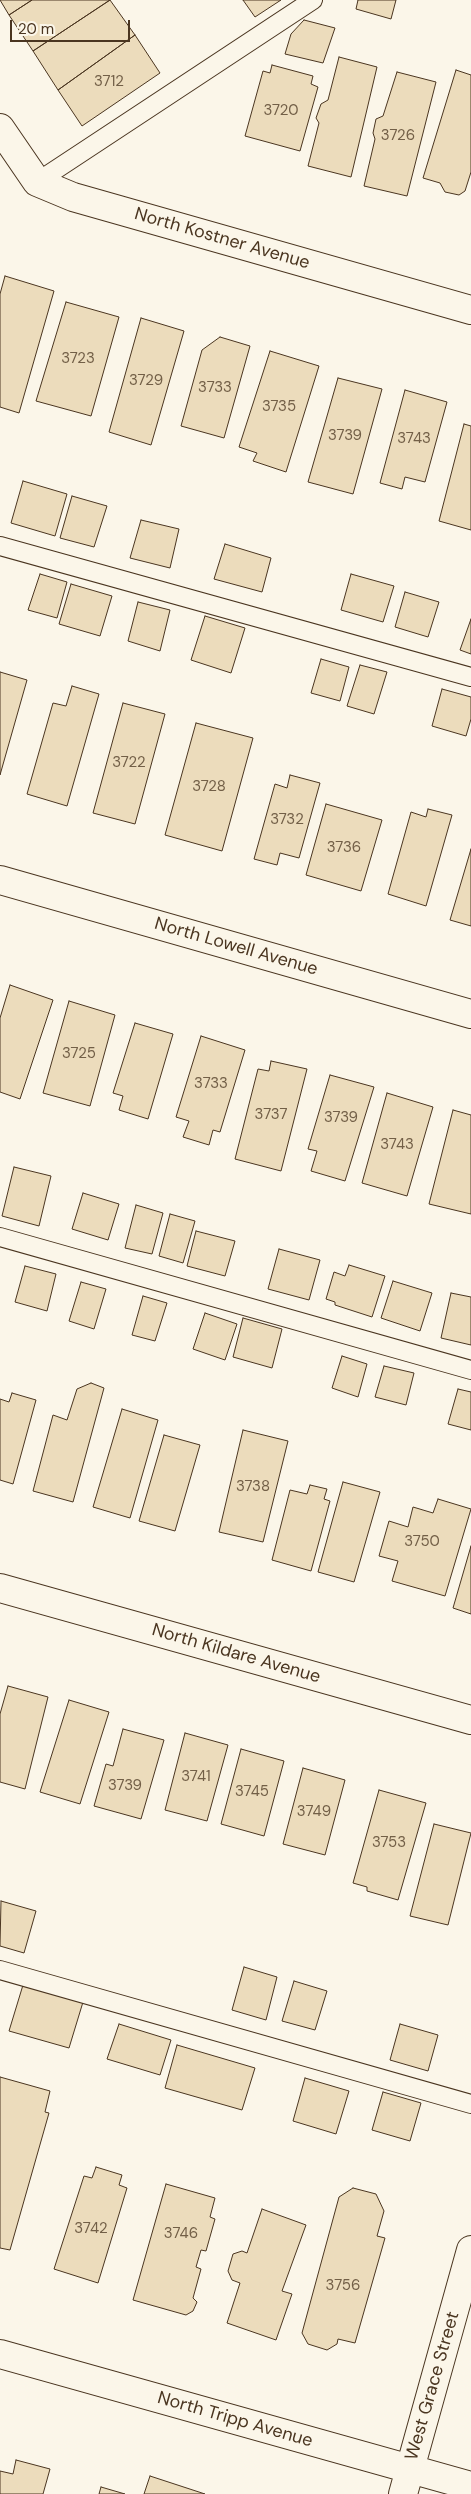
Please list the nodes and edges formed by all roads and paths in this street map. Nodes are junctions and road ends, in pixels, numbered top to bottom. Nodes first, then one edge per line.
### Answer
1 (313, 0) edge
2 (0, 128) edge
3 (37, 182) junction
4 (471, 310) edge
5 (0, 546) edge
6 (471, 677) edge
7 (0, 880) edge
8 (471, 1014) edge
9 (0, 1237) edge
10 (471, 1370) edge
11 (0, 1588) edge
12 (471, 1720) edge
13 (0, 1970) edge
14 (471, 2104) edge
15 (471, 2250) edge
16 (0, 2354) edge
17 (406, 2481) edge
18 (471, 2486) edge

1 - 3 lane
2 - 3 street
3 - 4 street, North Kostner Avenue
5 - 6 lane
7 - 8 street, North Lowell Avenue
9 - 10 lane
11 - 12 street, North Kildare Avenue
13 - 14 lane
15 - 17 street, West Grace Street
16 - 17 street, North Tripp Avenue
17 - 18 street, North Tripp Avenue

